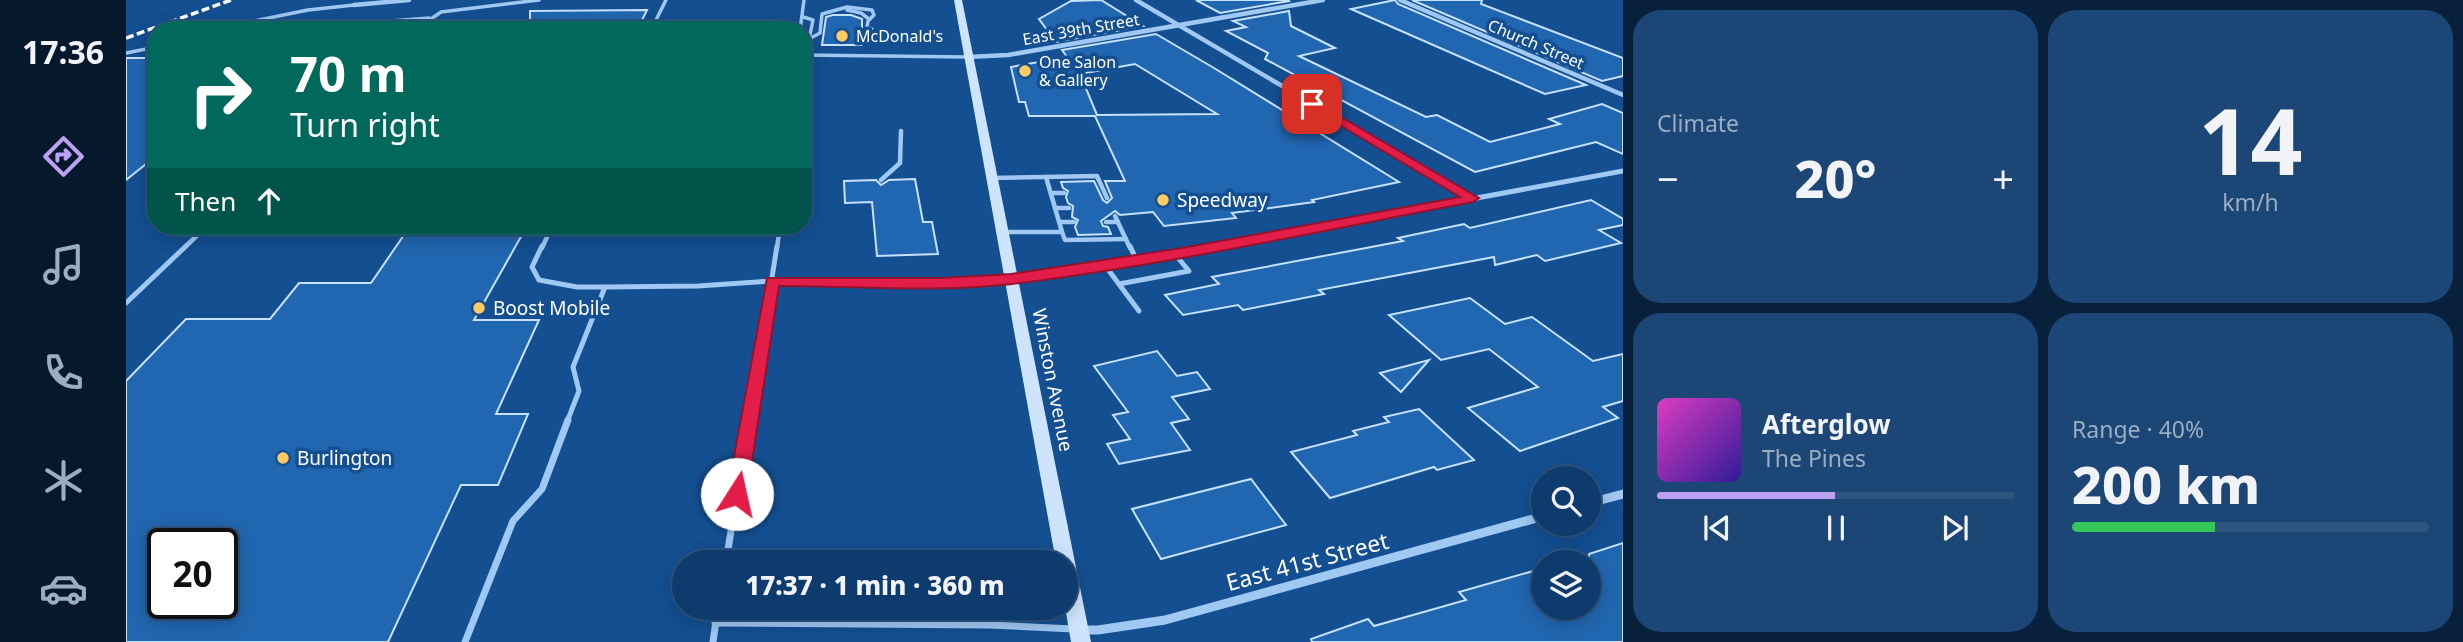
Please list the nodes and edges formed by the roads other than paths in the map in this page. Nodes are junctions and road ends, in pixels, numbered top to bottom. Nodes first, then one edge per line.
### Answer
1 (409, 0) edge
2 (538, 0) edge
3 (666, 0) edge
4 (804, 0) edge
5 (958, 0) edge
6 (1136, 0) edge
7 (1323, 0) edge
8 (1401, 0) edge
9 (518, 1) edge
10 (354, 5) joint
11 (307, 10) junction
12 (828, 11) junction
13 (803, 17) junction
14 (429, 18) junction
15 (869, 19) junction
16 (254, 21) edge
17 (310, 21) edge
18 (390, 21) edge
19 (426, 21) edge
20 (656, 21) edge
21 (802, 21) edge
22 (812, 25) edge
23 (1178, 25) junction
24 (872, 29) dead end
25 (812, 37) edge
26 (147, 49) edge
27 (126, 53) edge
28 (812, 54) edge
29 (967, 57) junction
30 (1623, 95) edge
31 (901, 131) dead end
32 (1623, 171) edge
33 (1046, 177) junction
34 (992, 178) junction
35 (881, 180) dead end
36 (1094, 192) dead end
37 (1051, 193) junction
38 (1064, 193) dead end
39 (1473, 198) junction
40 (1055, 208) junction
41 (1069, 208) dead end
42 (1116, 219) joint
43 (1059, 222) junction
44 (1074, 222) dead end
45 (1106, 222) dead end
46 (1002, 232) junction
47 (1062, 232) junction
48 (198, 235) edge
49 (548, 235) edge
50 (778, 235) edge
51 (1126, 240) junction
52 (1174, 253) junction
53 (1136, 259) junction
54 (1104, 264) junction
55 (1011, 279) junction
56 (772, 281) junction
57 (1119, 284) junction
58 (605, 287) junction
59 (126, 303) edge
60 (1139, 311) dead end
61 (1623, 494) edge
62 (1601, 500) edge
63 (1531, 520) edge
64 (728, 550) edge
65 (1063, 550) edge
66 (716, 620) edge
67 (715, 623) junction
68 (1079, 636) edge
69 (465, 642) edge
70 (713, 642) edge

1 - 10 street
2 - 9 lane
3 - 20 lane
4 - 13 lane
5 - 29 main road, Winston Avenue
6 - 23 street
7 - 23 street, East 39th Street
8 - 30 street, Church Street
9 - 14 lane
10 - 11 lane
11 - 16 lane
11 - 17 lane
12 - 15 lane
12 - 15 lane
12 - 25 lane
13 - 21 lane
13 - 22 lane
14 - 18 lane
14 - 19 lane
15 - 24 lane
23 - 29 street, East 39th Street
23 - 39 street
26 - 27 lane
28 - 29 lane
29 - 34 main road, Winston Avenue
31 - 35 lane
32 - 39 street
33 - 34 lane
33 - 36 lane
33 - 37 lane
34 - 46 main road, Winston Avenue
37 - 38 lane
37 - 40 lane
39 - 52 street
40 - 41 lane
40 - 43 lane
42 - 45 lane
42 - 51 lane
43 - 44 lane
43 - 47 lane
46 - 47 lane
46 - 55 main road, Winston Avenue
47 - 51 lane
48 - 59 lane
49 - 58 lane
50 - 56 lane
51 - 53 lane
52 - 53 street
52 - 57 lane
53 - 54 street
54 - 55 street
54 - 57 lane
55 - 56 lane
55 - 65 main road, Winston Avenue
56 - 58 lane
56 - 64 lane
57 - 60 lane
58 - 69 lane
61 - 62 street
63 - 68 street, East 41st Street
66 - 67 lane
67 - 68 lane
67 - 70 lane

